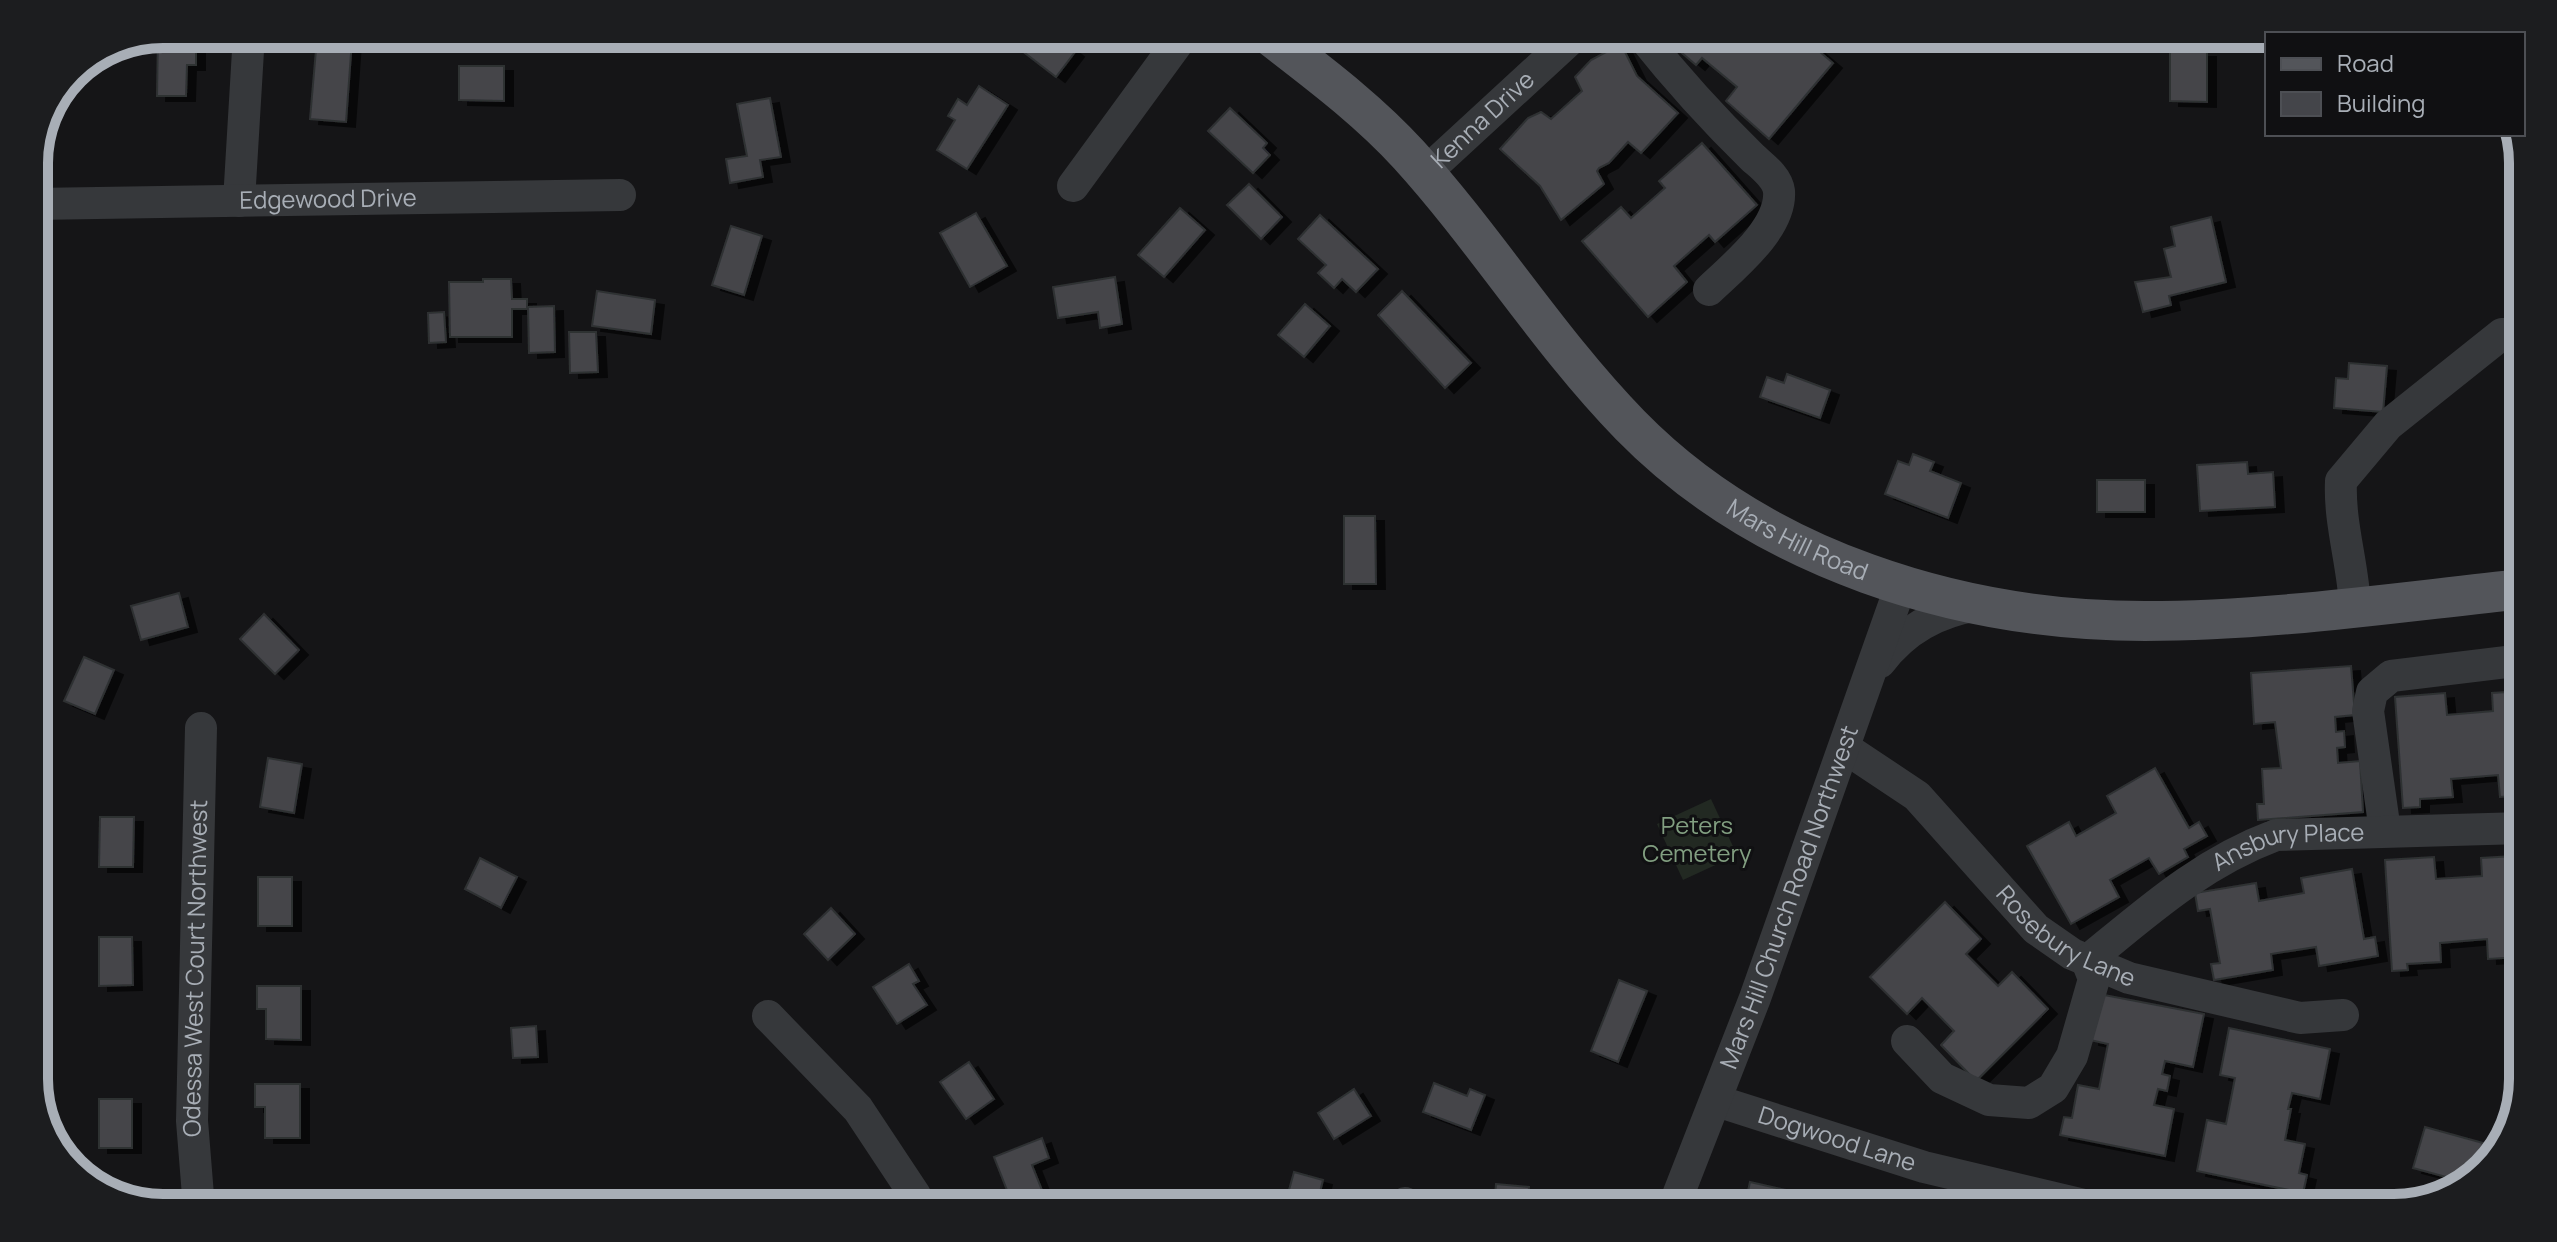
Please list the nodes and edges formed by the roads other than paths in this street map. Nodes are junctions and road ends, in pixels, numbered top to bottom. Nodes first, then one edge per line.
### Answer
1 (248, 48) edge
2 (1174, 48) edge
3 (1286, 48) edge
4 (1561, 48) edge
5 (1653, 48) edge
6 (1424, 174) junction
7 (1073, 186) dead end
8 (620, 195) dead end
9 (239, 201) junction
10 (48, 204) edge
11 (1709, 290) dead end
12 (2502, 334) dead end
13 (1901, 585) junction
14 (2509, 590) edge
15 (1980, 605) junction
16 (2355, 606) junction
17 (2509, 662) edge
18 (1870, 674) junction
19 (201, 728) dead end
20 (1845, 748) junction
21 (2509, 828) edge
22 (2385, 831) junction
23 (2087, 961) junction
24 (2343, 1015) dead end
25 (768, 1016) dead end
26 (1907, 1041) dead end
27 (1717, 1101) junction
28 (198, 1194) edge
29 (914, 1194) edge
30 (1679, 1194) edge
31 (2038, 1194) edge

1 - 9 street
2 - 7 street
3 - 6 main road, Mars Hill Road
4 - 6 street, Kenna Drive
5 - 11 street
6 - 13 main road, Mars Hill Road
8 - 9 street, Edgewood Drive
9 - 10 street, Edgewood Drive
12 - 16 street
13 - 15 main road, Mars Hill Road
13 - 18 street, Mars Hill Church Road Northwest
14 - 16 main road, Mars Hill Road
15 - 16 main road, Mars Hill Road
15 - 18 street
17 - 22 street
18 - 20 street, Mars Hill Church Road Northwest
19 - 28 street, Odessa West Court Northwest
20 - 23 street, Rosebury Lane
20 - 27 street, Mars Hill Church Road Northwest
21 - 22 street, Ansbury Place
22 - 23 street, Ansbury Place
23 - 24 street, Rosebury Lane
23 - 26 street
25 - 29 street
27 - 30 street, Mars Hill Church Road Northwest
27 - 31 street, Dogwood Lane

